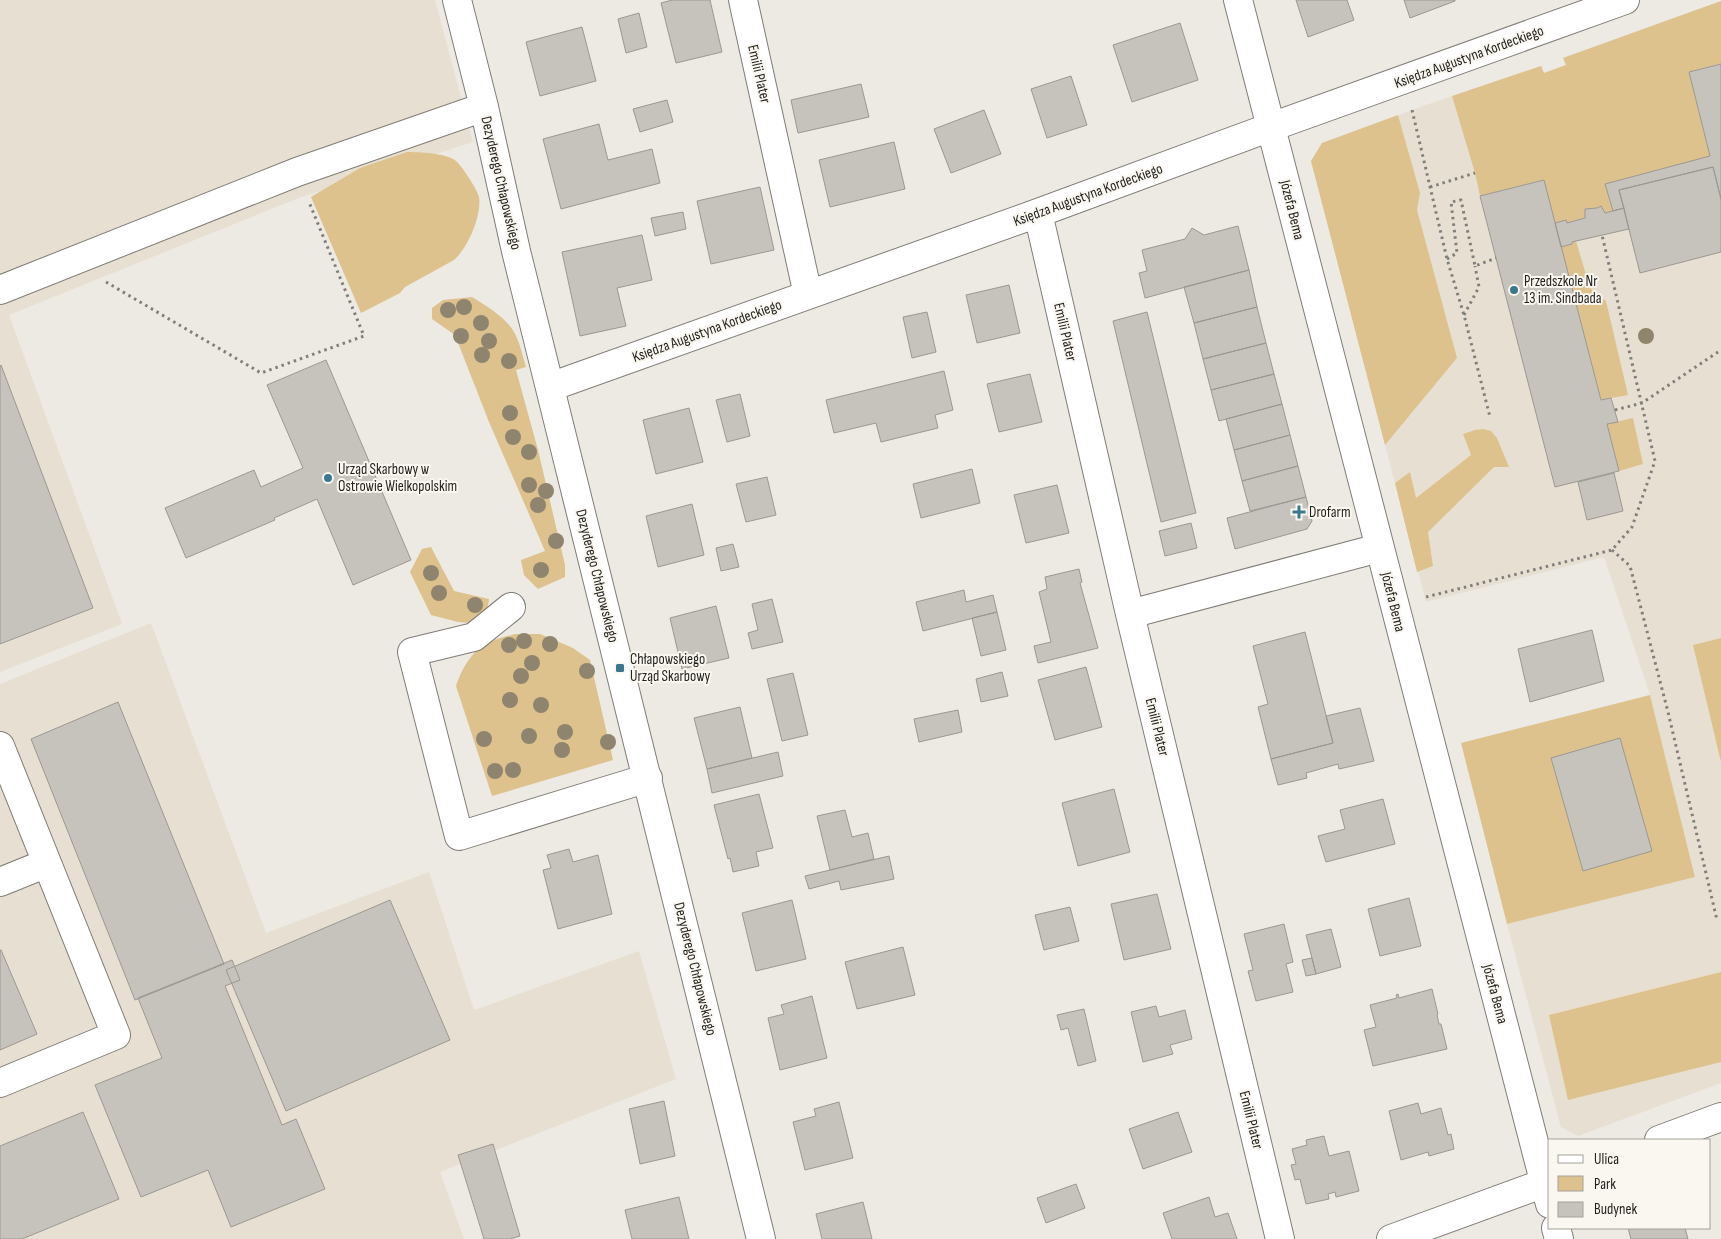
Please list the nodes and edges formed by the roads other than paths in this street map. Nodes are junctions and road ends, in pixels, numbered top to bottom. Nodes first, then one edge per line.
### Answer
1 (457, 0) edge
2 (743, 0) edge
3 (1238, 0) edge
4 (1625, 0) edge
5 (484, 107) junction
6 (1272, 127) junction
7 (1038, 213) junction
8 (0, 290) edge
9 (808, 295) junction
10 (550, 388) junction
11 (1379, 548) junction
12 (511, 607) dead end
13 (1130, 614) junction
14 (0, 746) edge
15 (648, 778) junction
16 (47, 863) junction
17 (0, 882) edge
18 (0, 1082) edge
19 (1721, 1117) edge
20 (1662, 1139) edge
21 (1548, 1189) edge
22 (761, 1239) edge
23 (1280, 1239) edge
24 (1392, 1239) edge

1 - 5 street, Dezyderego Chłapowskiego
2 - 9 street, Emilii Plater
3 - 6 street, Józefa Bema
4 - 6 street, Księdza Augustyna Kordeckiego
5 - 8 street
5 - 10 street, Dezyderego Chłapowskiego
6 - 7 street, Księdza Augustyna Kordeckiego
6 - 11 street, Józefa Bema
7 - 9 street, Księdza Augustyna Kordeckiego
7 - 13 street, Emilii Plater
9 - 10 street, Księdza Augustyna Kordeckiego
10 - 15 street, Dezyderego Chłapowskiego
11 - 13 street
11 - 21 street, Józefa Bema
12 - 15 street
13 - 23 street, Emilii Plater
14 - 16 street
15 - 22 street, Dezyderego Chłapowskiego
16 - 17 street
16 - 18 street
19 - 20 street
21 - 24 street

